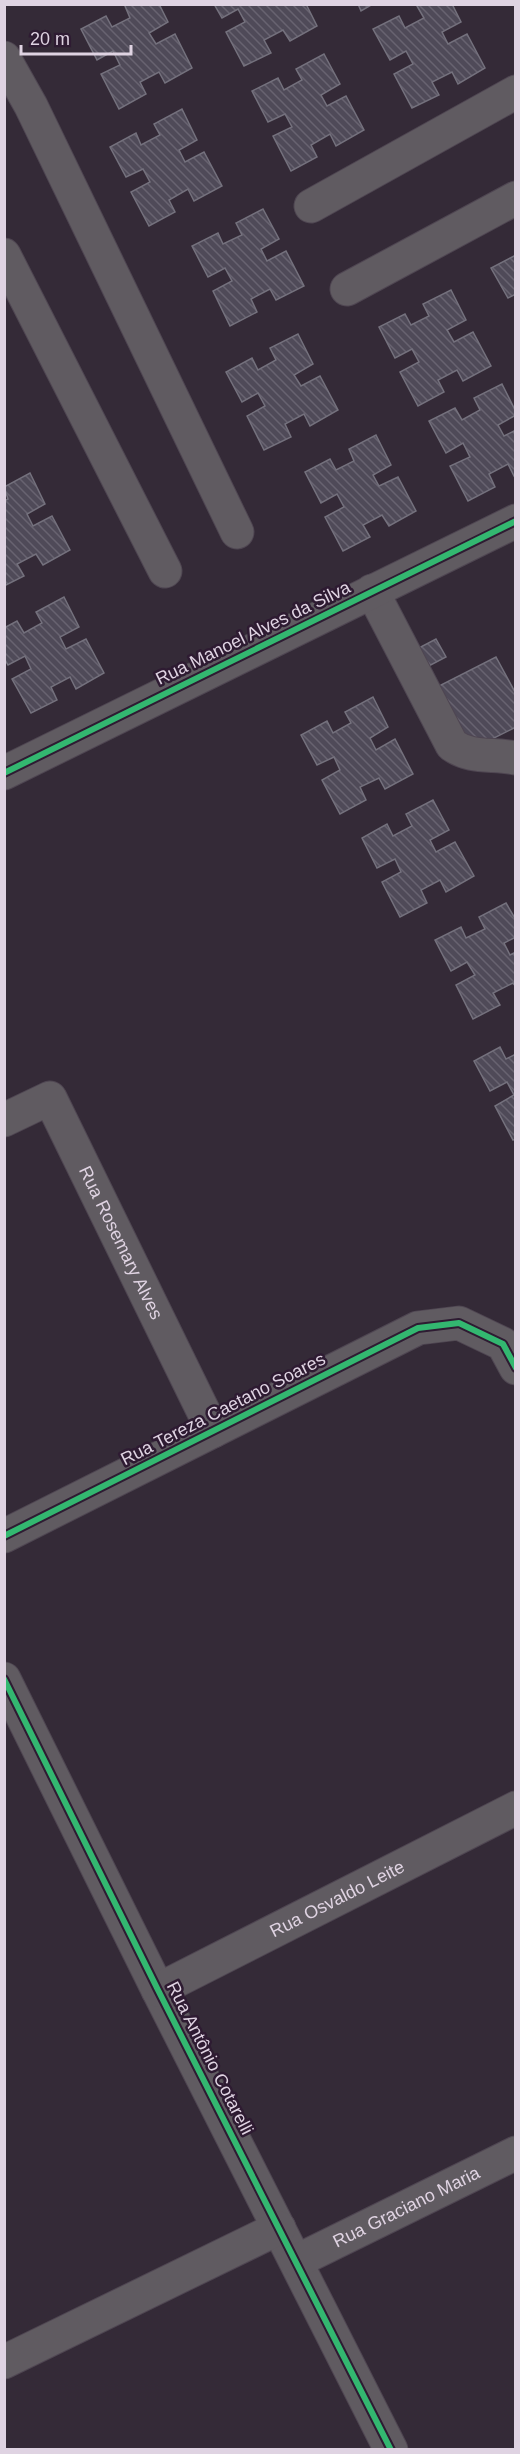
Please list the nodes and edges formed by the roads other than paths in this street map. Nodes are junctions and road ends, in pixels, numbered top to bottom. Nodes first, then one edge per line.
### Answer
1 (4, 58) edge
2 (516, 92) edge
3 (516, 198) edge
4 (311, 206) dead end
5 (4, 255) edge
6 (347, 289) dead end
7 (514, 525) edge
8 (237, 532) dead end
9 (165, 570) dead end
10 (372, 591) junction
11 (516, 758) edge
12 (4, 773) edge
13 (4, 1120) edge
14 (516, 1368) edge
15 (213, 1431) junction
16 (4, 1536) edge
17 (4, 1678) edge
18 (516, 1808) edge
19 (158, 1989) junction
20 (516, 2153) edge
21 (279, 2228) junction
22 (297, 2261) junction
23 (4, 2362) edge
24 (392, 2450) edge

1 - 8 street
2 - 4 street
3 - 6 street
5 - 9 street
7 - 10 street, Rua Manoel Alves da Silva
10 - 11 street
10 - 12 street, Rua Manoel Alves da Silva
13 - 15 street, Rua Rosemary Alves
14 - 15 street, Rua Tereza Caetano Soares
15 - 16 street, Rua Tereza Caetano Soares
17 - 19 street, Rua Antônio Cotarelli
18 - 19 street, Rua Osvaldo Leite
19 - 21 street, Rua Antônio Cotarelli
20 - 22 street, Rua Graciano Maria
21 - 22 street, Rua Antônio Cotarelli
21 - 23 street
22 - 24 street, Rua Antônio Cotarelli

